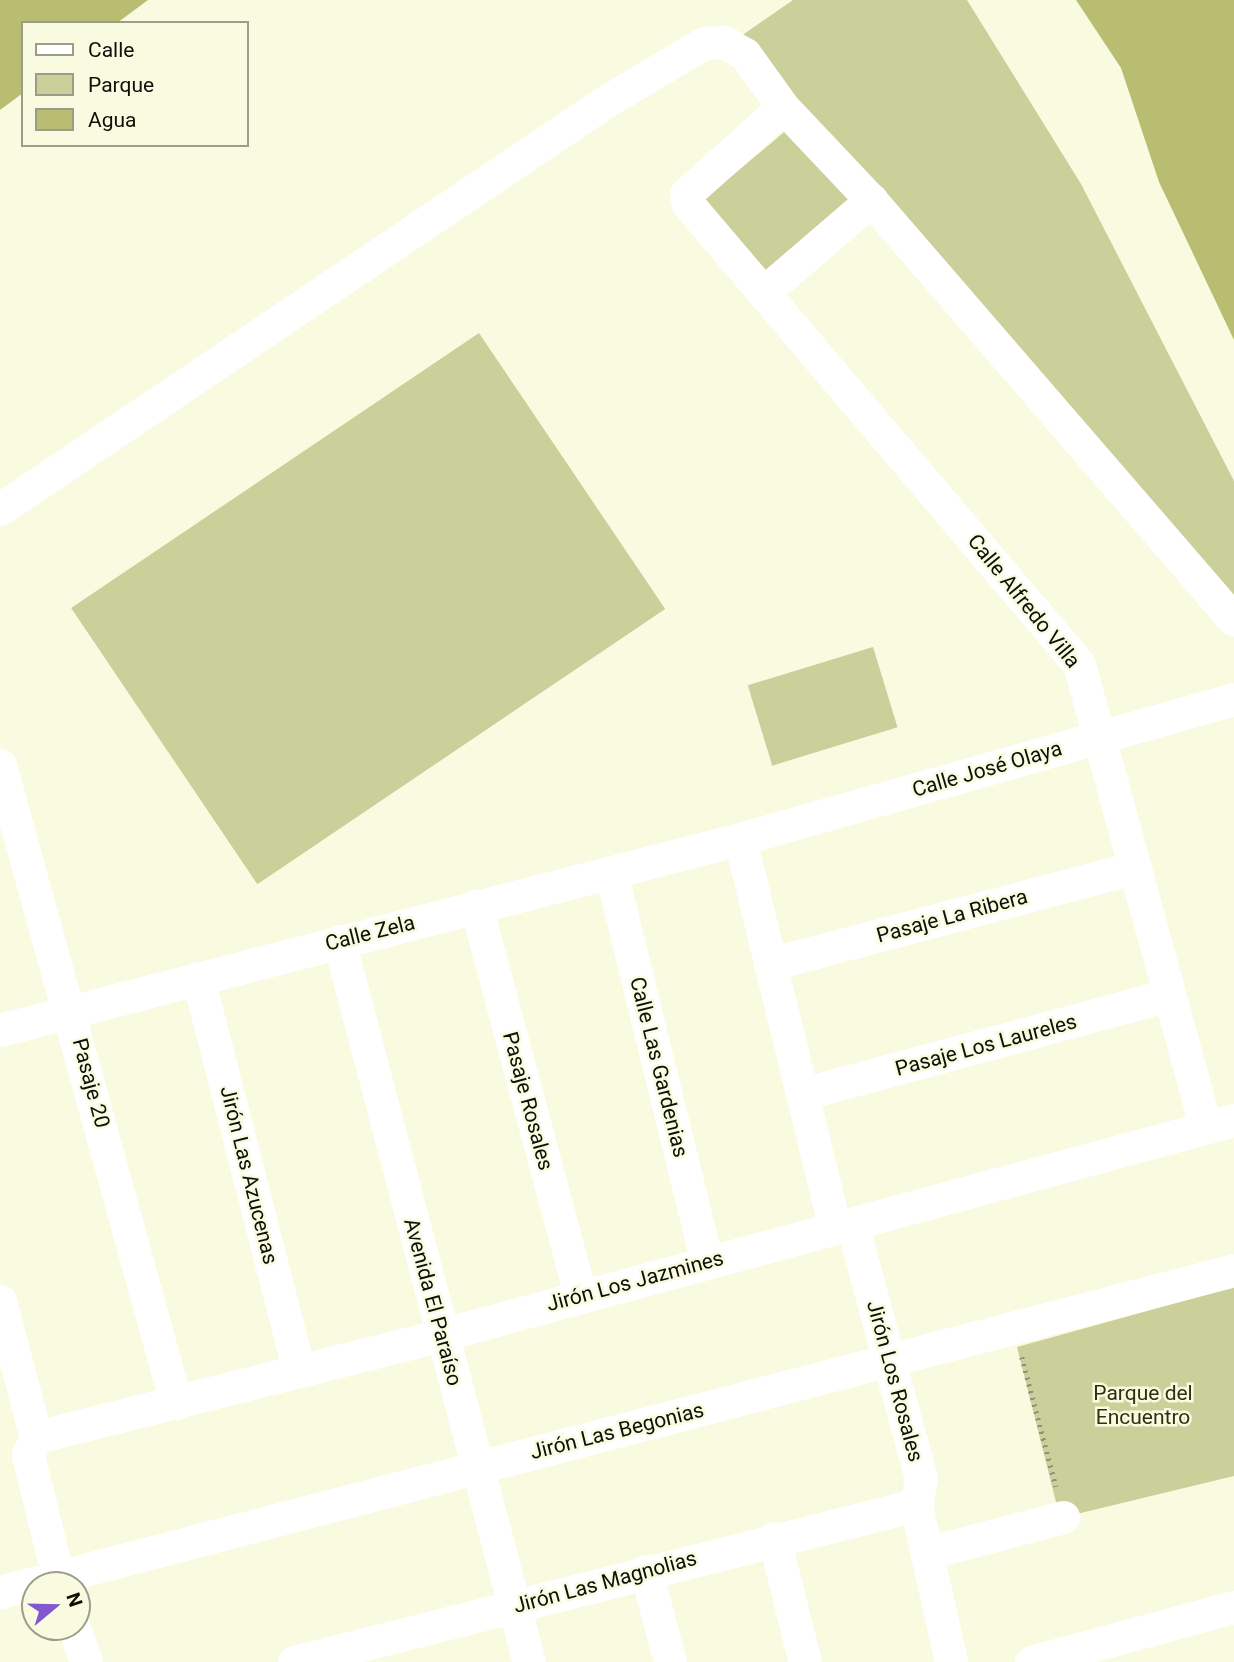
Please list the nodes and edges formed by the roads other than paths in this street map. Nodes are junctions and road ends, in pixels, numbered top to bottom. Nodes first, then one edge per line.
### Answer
1 (783, 107) junction
2 (871, 200) junction
3 (763, 293) junction
4 (0, 509) edge
5 (1234, 620) edge
6 (1231, 710) edge
7 (1098, 737) junction
8 (0, 765) edge
9 (740, 839) junction
10 (1134, 868) junction
11 (611, 872) junction
12 (476, 906) junction
13 (339, 941) junction
14 (771, 964) junction
15 (198, 978) junction
16 (1169, 995) junction
17 (71, 1011) junction
18 (0, 1030) edge
19 (802, 1094) junction
20 (1220, 1123) edge
21 (844, 1226) junction
22 (707, 1262) junction
23 (1234, 1270) edge
24 (580, 1295) junction
25 (0, 1301) edge
26 (441, 1335) junction
27 (891, 1361) junction
28 (299, 1371) junction
29 (176, 1403) junction
30 (36, 1437) junction
31 (476, 1466) junction
32 (916, 1505) junction
33 (1063, 1517) road end
34 (774, 1538) junction
35 (927, 1553) junction
36 (57, 1571) edge
37 (646, 1571) junction
38 (91, 1572) edge
39 (21, 1588) edge
40 (0, 1592) edge
41 (514, 1605) junction
42 (1234, 1607) edge
43 (79, 1641) edge
44 (375, 1652) edge
45 (86, 1662) edge
46 (294, 1662) edge
47 (529, 1662) edge
48 (670, 1662) edge
49 (805, 1662) edge
50 (951, 1662) edge
51 (1031, 1662) edge

1 - 2 street
1 - 3 street, Calle Alfredo Villa
1 - 4 street
2 - 3 street
2 - 5 street
3 - 7 street, Calle Alfredo Villa
6 - 7 street, Calle José Olaya
7 - 9 street, Calle José Olaya
7 - 10 street, Calle Alfredo Villa
8 - 17 street, Pasaje 20
9 - 11 street, Calle Zela
9 - 14 street, Jirón Los Rosales
10 - 14 street, Pasaje La Ribera
10 - 16 street, Calle Alfredo Villa
11 - 12 street, Calle Zela
11 - 22 street, Calle Las Gardenias
12 - 13 street, Calle Zela
12 - 24 street, Pasaje Rosales
13 - 15 street, Calle Zela
13 - 26 street, Avenida El Paraíso
14 - 19 street, Jirón Los Rosales
15 - 17 street, Calle Zela
15 - 28 street, Jirón Las Azucenas
16 - 19 street, Pasaje Los Laureles
16 - 20 street, Calle Alfredo Villa
17 - 18 street, Calle Zela
17 - 29 street, Pasaje 20
19 - 21 street, Jirón Los Rosales
20 - 21 street, Jirón Los Jazmines
21 - 22 street, Jirón Los Jazmines
21 - 27 street, Jirón Los Rosales
22 - 24 street, Jirón Los Jazmines
23 - 27 street, Jirón Las Begonias
24 - 26 street, Jirón Los Jazmines
25 - 30 street
26 - 28 street, Jirón Los Jazmines
26 - 31 street, Avenida El Paraíso
27 - 31 street, Jirón Las Begonias
27 - 32 street, Jirón Los Rosales
28 - 29 street, Jirón Los Jazmines
29 - 30 street, Jirón Los Jazmines
30 - 36 street
31 - 38 street, Jirón Las Begonias
31 - 41 street, Avenida El Paraíso
32 - 34 street, Jirón Las Magnolias
32 - 35 street, Jirón Los Rosales
33 - 35 street
34 - 37 street, Jirón Las Magnolias
34 - 49 street
35 - 50 street, Jirón Los Rosales
37 - 41 street, Jirón Las Magnolias
37 - 48 street
39 - 40 street, Jirón Las Begonias
41 - 44 street, Jirón Las Magnolias
41 - 47 street, Avenida El Paraíso
42 - 51 street
43 - 45 street
44 - 46 street, Jirón Las Magnolias

